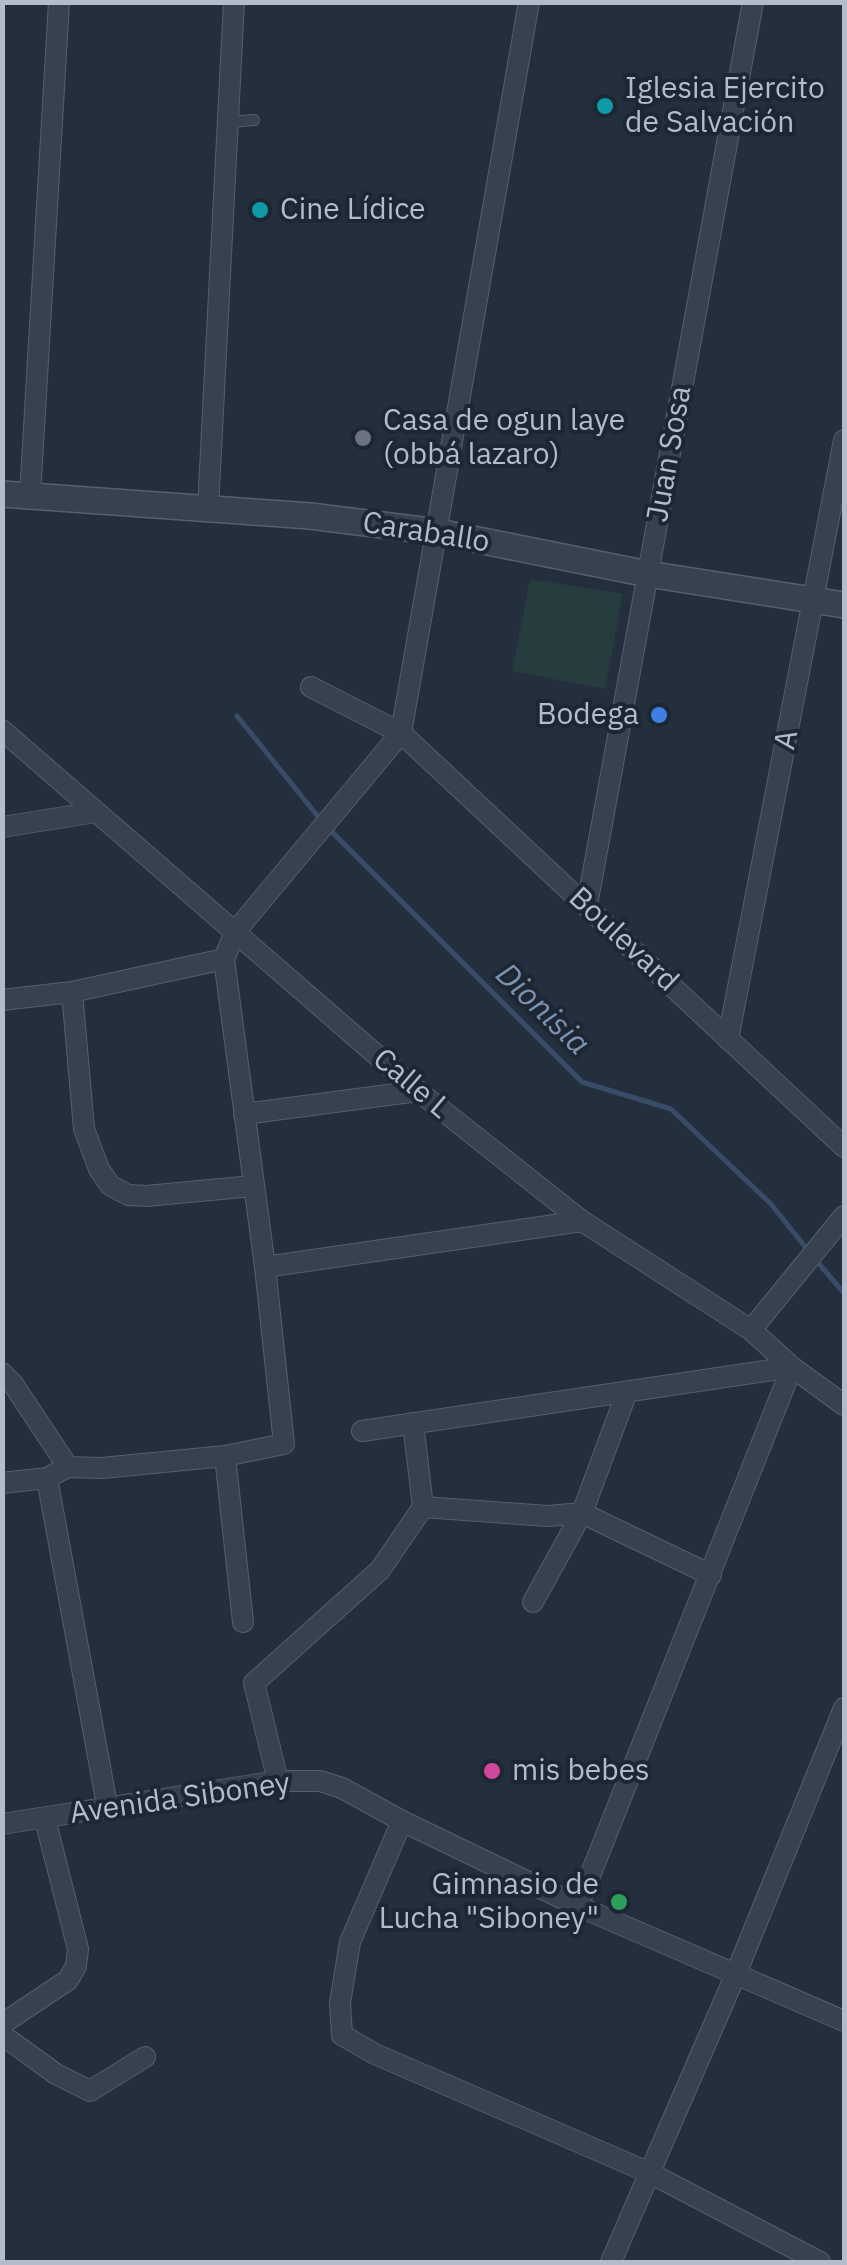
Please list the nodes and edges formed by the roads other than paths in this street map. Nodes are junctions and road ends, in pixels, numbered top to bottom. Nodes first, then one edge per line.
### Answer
1 (59, 2) edge
2 (234, 2) edge
3 (529, 2) edge
4 (753, 2) edge
5 (254, 120) dead end
6 (230, 122) junction
7 (844, 440) edge
8 (2, 494) edge
9 (30, 496) junction
10 (208, 508) junction
11 (438, 532) junction
12 (648, 574) junction
13 (815, 600) junction
14 (844, 605) edge
15 (311, 687) dead end
16 (2, 730) edge
17 (401, 733) junction
18 (96, 812) junction
19 (2, 827) edge
20 (587, 906) junction
21 (235, 932) junction
22 (224, 959) junction
23 (72, 992) junction
24 (2, 1000) edge
25 (728, 1039) junction
26 (418, 1091) junction
27 (244, 1114) junction
28 (844, 1148) edge
29 (254, 1186) junction
30 (844, 1216) edge
31 (582, 1221) junction
32 (265, 1267) junction
33 (751, 1330) junction
34 (792, 1367) junction
35 (2, 1373) edge
36 (627, 1392) junction
37 (844, 1406) edge
38 (413, 1423) junction
39 (362, 1431) dead end
40 (225, 1456) junction
41 (68, 1467) junction
42 (47, 1478) junction
43 (2, 1482) edge
44 (423, 1507) junction
45 (582, 1513) junction
46 (711, 1574) junction
47 (534, 1602) dead end
48 (243, 1622) dead end
49 (844, 1708) edge
50 (278, 1782) junction
51 (107, 1806) junction
52 (45, 1818) junction
53 (402, 1821) junction
54 (2, 1824) edge
55 (578, 1906) junction
56 (736, 1976) junction
57 (844, 2021) edge
58 (2, 2024) edge
59 (2, 2035) edge
60 (145, 2057) dead end
61 (650, 2173) junction
62 (612, 2262) edge
63 (820, 2262) edge

1 - 9 street
2 - 6 street
3 - 11 street
4 - 12 street, Juan Sosa
5 - 6 lane
6 - 10 street
7 - 13 street, A
8 - 9 street, Caraballo
9 - 10 street, Caraballo
10 - 11 street, Caraballo
11 - 12 street, Caraballo
11 - 17 street
12 - 13 street, Caraballo
12 - 20 street, Juan Sosa
13 - 14 street, Caraballo
13 - 25 street, A
15 - 17 street, Boulevard
16 - 18 street, Calle L
17 - 20 street, Boulevard
17 - 21 street
18 - 19 street
18 - 21 street, Calle L
20 - 25 street, Boulevard
21 - 22 street
21 - 26 street, Calle L
22 - 23 street
22 - 27 street
23 - 24 street
23 - 29 street
25 - 28 street, Boulevard
26 - 27 street
26 - 31 street, Calle L
27 - 29 street
29 - 32 street
30 - 33 street
31 - 32 street
31 - 33 street, Calle L
32 - 40 street
33 - 34 street, Calle L
34 - 36 street
34 - 37 street, Calle L
34 - 46 street
35 - 41 street
36 - 38 street
36 - 45 street
38 - 39 street
38 - 44 street
40 - 41 street
40 - 48 street
41 - 42 street
42 - 43 street
42 - 51 street
44 - 45 street
44 - 50 street
45 - 46 street
45 - 47 street
46 - 55 street
49 - 56 street
50 - 51 street, Avenida Siboney
50 - 53 street, Avenida Siboney
51 - 52 street, Avenida Siboney
52 - 54 street, Avenida Siboney
52 - 58 street
53 - 55 street, Avenida Siboney
53 - 61 street
55 - 56 street, Avenida Siboney
56 - 57 street, Avenida Siboney
56 - 61 street
59 - 60 street
61 - 62 street
61 - 63 street

